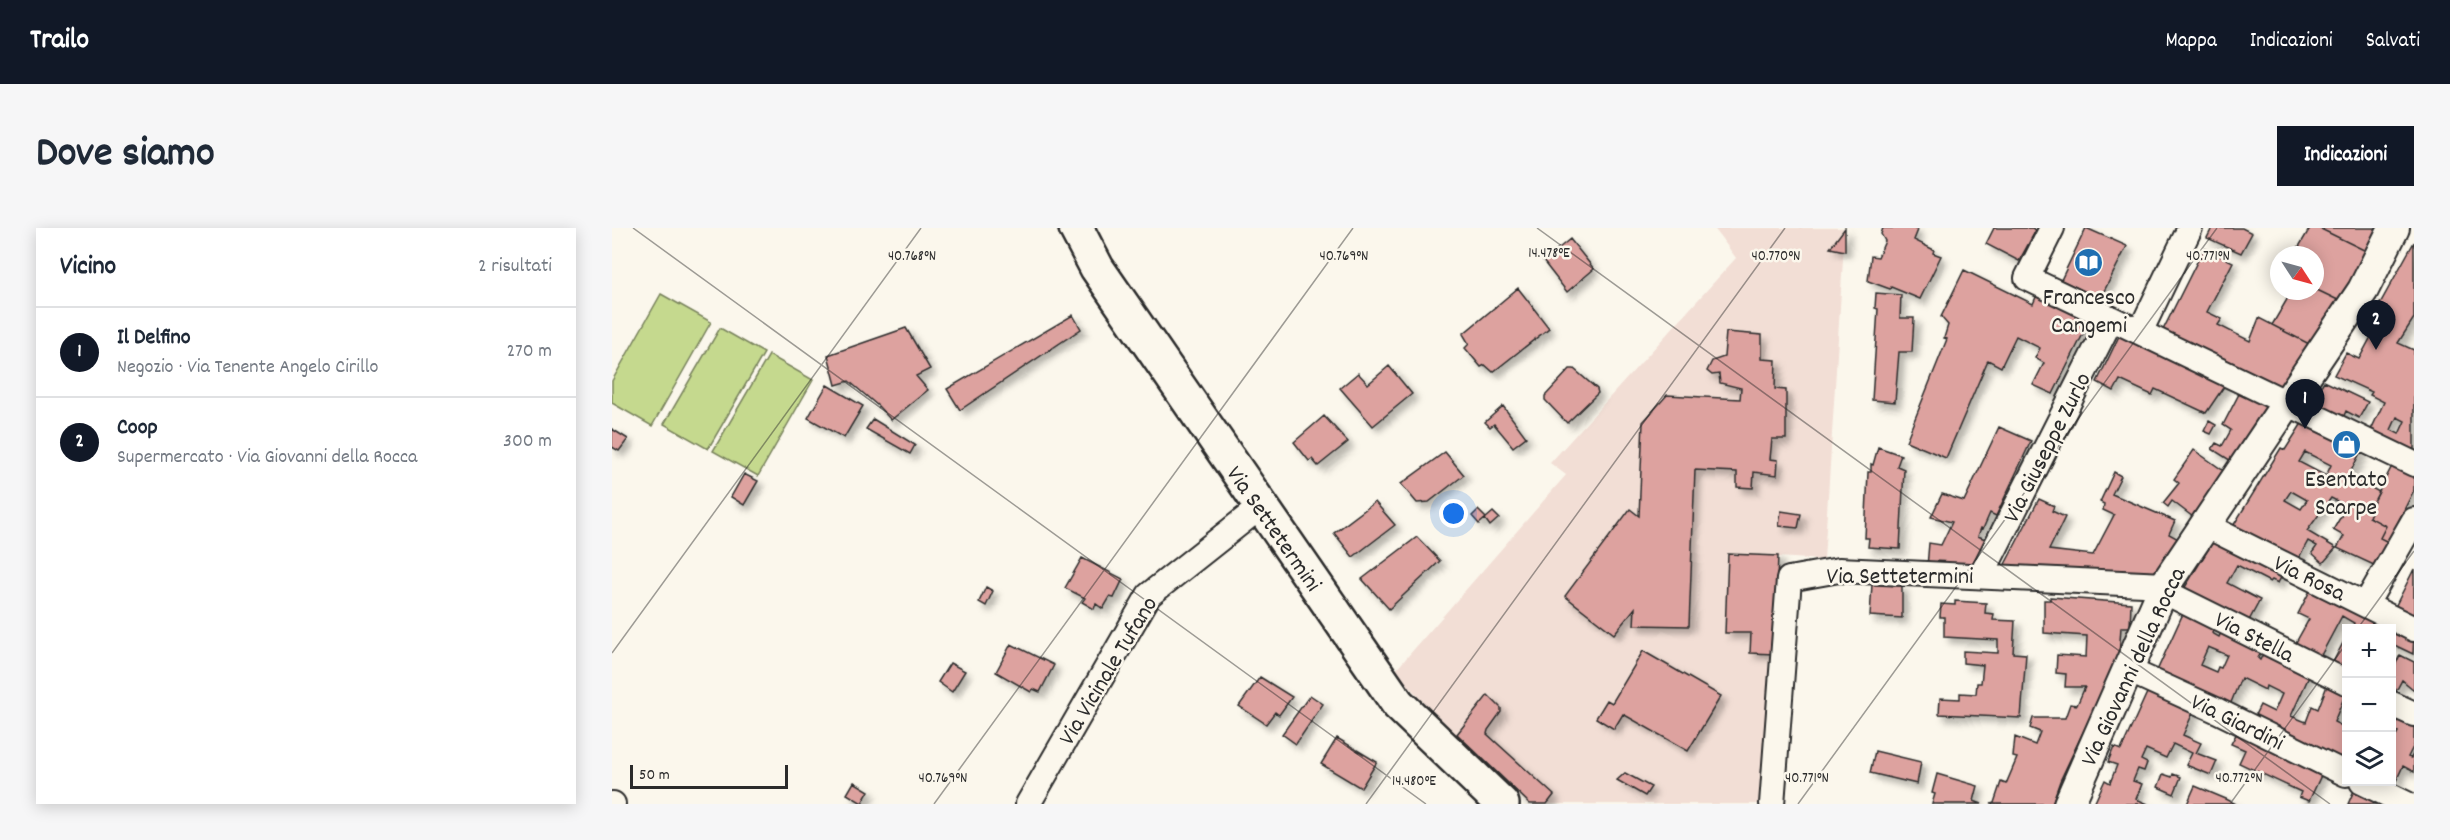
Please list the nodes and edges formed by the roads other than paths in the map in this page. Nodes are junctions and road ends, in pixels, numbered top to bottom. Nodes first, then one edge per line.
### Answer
1 (1076, 228) edge
2 (2052, 228) edge
3 (2190, 228) edge
4 (2394, 228) edge
5 (2111, 319) junction
6 (2140, 332) junction
7 (2286, 404) junction
8 (2414, 464) edge
9 (1260, 507) junction
10 (2414, 520) edge
11 (2205, 525) junction
12 (1981, 576) junction
13 (2164, 588) junction
14 (2366, 604) junction
15 (2414, 629) edge
16 (2128, 670) junction
17 (2342, 680) edge
18 (2396, 706) edge
19 (2414, 714) edge
20 (2342, 772) edge
21 (2370, 786) edge
22 (1028, 804) edge
23 (1502, 804) edge
24 (1772, 804) edge
25 (2069, 804) edge
26 (2408, 804) edge

1 - 9 main road, Via Settetermini
2 - 5 street
3 - 6 street
4 - 7 street, Via Giovanni della Rocca
5 - 6 street
5 - 12 street, Via Giuseppe Zurlo
6 - 7 street
7 - 8 street
7 - 11 street, Via Giovanni della Rocca
9 - 22 street, Via Vicinale Tufano
9 - 23 main road, Via Settetermini
10 - 14 street
11 - 13 street, Via Giovanni della Rocca
11 - 14 street, Via Rosa
12 - 13 street, Via Settetermini
12 - 24 street, Via Settetermini
13 - 16 street, Via Giovanni della Rocca
13 - 17 street, Via Stella
14 - 15 street, Via Rosa
16 - 20 street, Via Giardini
16 - 25 street, Via Giovanni della Rocca
18 - 19 street
21 - 26 street

